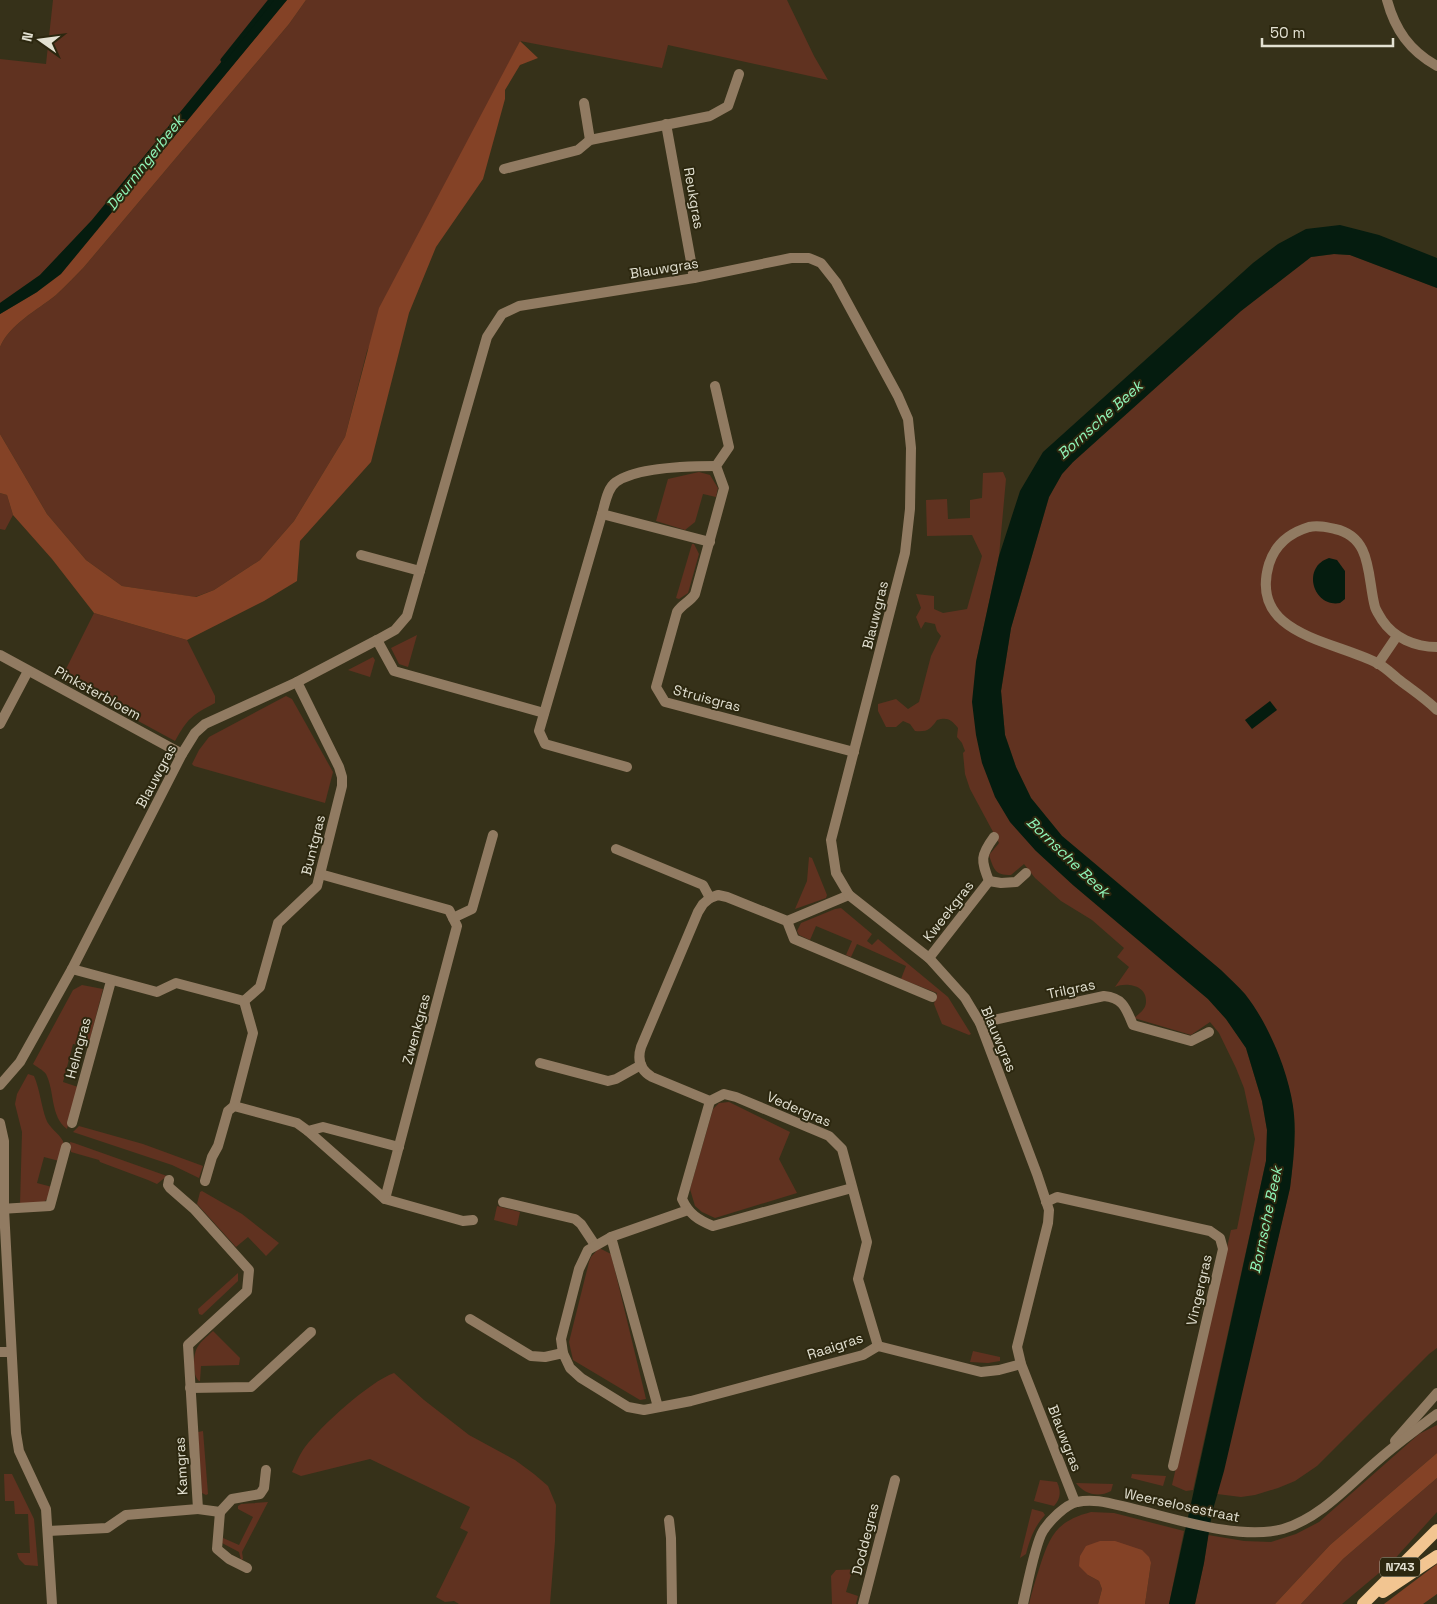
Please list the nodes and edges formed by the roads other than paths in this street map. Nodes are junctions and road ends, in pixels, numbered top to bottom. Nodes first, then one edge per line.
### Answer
1 (1387, 0) edge
2 (1437, 66) edge
3 (739, 74) dead end
4 (584, 103) dead end
5 (666, 124) junction
6 (590, 140) junction
7 (504, 169) dead end
8 (694, 278) junction
9 (715, 386) dead end
10 (716, 466) junction
11 (602, 514) junction
12 (710, 542) junction
13 (361, 555) dead end
14 (420, 571) junction
15 (1397, 636) junction
16 (377, 640) junction
17 (1437, 647) edge
18 (0, 655) edge
19 (1378, 664) junction
20 (28, 671) junction
21 (296, 682) junction
22 (1437, 710) edge
23 (544, 713) junction
24 (0, 724) edge
25 (854, 752) junction
26 (182, 754) junction
27 (627, 767) dead end
28 (493, 834) dead end
29 (994, 838) dead end
30 (616, 849) dead end
31 (1026, 873) dead end
32 (320, 874) junction
33 (989, 881) junction
34 (849, 895) junction
35 (710, 898) junction
36 (453, 918) junction
37 (786, 921) junction
38 (929, 958) junction
39 (72, 969) junction
40 (111, 980) junction
41 (932, 997) dead end
42 (244, 1001) junction
43 (980, 1023) junction
44 (1209, 1032) dead end
45 (540, 1063) dead end
46 (640, 1065) junction
47 (0, 1085) edge
48 (710, 1101) junction
49 (234, 1106) junction
50 (72, 1123) dead end
51 (0, 1124) edge
52 (308, 1130) junction
53 (66, 1147) dead end
54 (399, 1147) junction
55 (169, 1180) dead end
56 (205, 1181) dead end
57 (852, 1188) junction
58 (385, 1199) junction
59 (503, 1202) dead end
60 (1046, 1202) junction
61 (2, 1209) edge
62 (688, 1210) junction
63 (473, 1220) dead end
64 (611, 1236) junction
65 (595, 1245) junction
66 (470, 1319) dead end
67 (311, 1332) dead end
68 (878, 1346) junction
69 (0, 1352) edge
70 (11, 1352) junction
71 (563, 1353) junction
72 (1022, 1364) junction
73 (190, 1388) junction
74 (1437, 1393) edge
75 (658, 1407) junction
76 (1437, 1414) edge
77 (1379, 1459) junction
78 (1173, 1466) dead end
79 (266, 1470) dead end
80 (895, 1480) dead end
81 (1075, 1502) junction
82 (198, 1509) junction
83 (220, 1512) junction
84 (669, 1520) dead end
85 (1437, 1530) edge
86 (48, 1531) junction
87 (1437, 1556) edge
88 (247, 1568) dead end
89 (52, 1604) edge
90 (672, 1604) edge
91 (863, 1604) edge
92 (1023, 1604) edge
93 (1363, 1604) edge

1 - 2 street
3 - 5 street
4 - 6 street
5 - 6 street
5 - 8 street, Reukgras
6 - 7 street
8 - 14 street, Blauwgras
8 - 25 street, Blauwgras
9 - 10 street
10 - 11 street
10 - 12 street, Struisgras
11 - 12 street
11 - 23 street
12 - 25 street, Struisgras
13 - 14 street
14 - 16 street, Blauwgras
15 - 17 street
15 - 19 street
15 - 19 street
16 - 21 street, Blauwgras
16 - 23 street
18 - 20 street, Pinksterbloem
19 - 22 street
20 - 24 street
20 - 26 street, Pinksterbloem
21 - 26 street, Blauwgras
21 - 32 street, Buntgras
23 - 27 street
25 - 34 street, Blauwgras
26 - 39 street, Blauwgras
28 - 36 street
29 - 33 street, Kweekgras
30 - 35 street
31 - 33 street, Kweekgras
32 - 36 street
32 - 42 street, Buntgras
33 - 38 street, Kweekgras
34 - 37 street
34 - 38 street, Blauwgras
35 - 37 street
35 - 46 street
36 - 54 street, Zwenkgras
37 - 41 street
38 - 43 street, Blauwgras
39 - 40 street
39 - 47 street, Blauwgras
40 - 42 street
40 - 50 street, Helmgras
42 - 49 street
43 - 44 street, Trilgras
43 - 60 street, Blauwgras
45 - 46 street
46 - 48 street
48 - 57 street, Vedergras
48 - 62 street
49 - 52 street
49 - 56 street
51 - 61 street
52 - 54 street
52 - 58 street
53 - 61 street
54 - 58 street, Zwenkgras
55 - 73 street, Kamgras
57 - 62 street
57 - 68 street, Vedergras
58 - 63 street
59 - 65 street
60 - 72 street, Blauwgras
60 - 78 street, Vingergras
61 - 70 street
62 - 64 street
64 - 65 street
64 - 75 street
65 - 71 street
66 - 71 street
67 - 73 street
68 - 72 street, Raaigras
68 - 75 street, Raaigras
69 - 70 street
70 - 86 street
71 - 75 street, Raaigras
72 - 81 street, Blauwgras
73 - 82 street, Kamgras
74 - 77 street, Weerselosestraat
76 - 77 street, Weerselosestraat
77 - 81 street, Weerselosestraat
79 - 83 street
80 - 91 street, Doddegras
81 - 92 street
82 - 83 street
82 - 86 street, Kamgras
83 - 88 street
84 - 90 street
85 - 93 main road, N743
86 - 89 street
87 - 93 main road, N743

